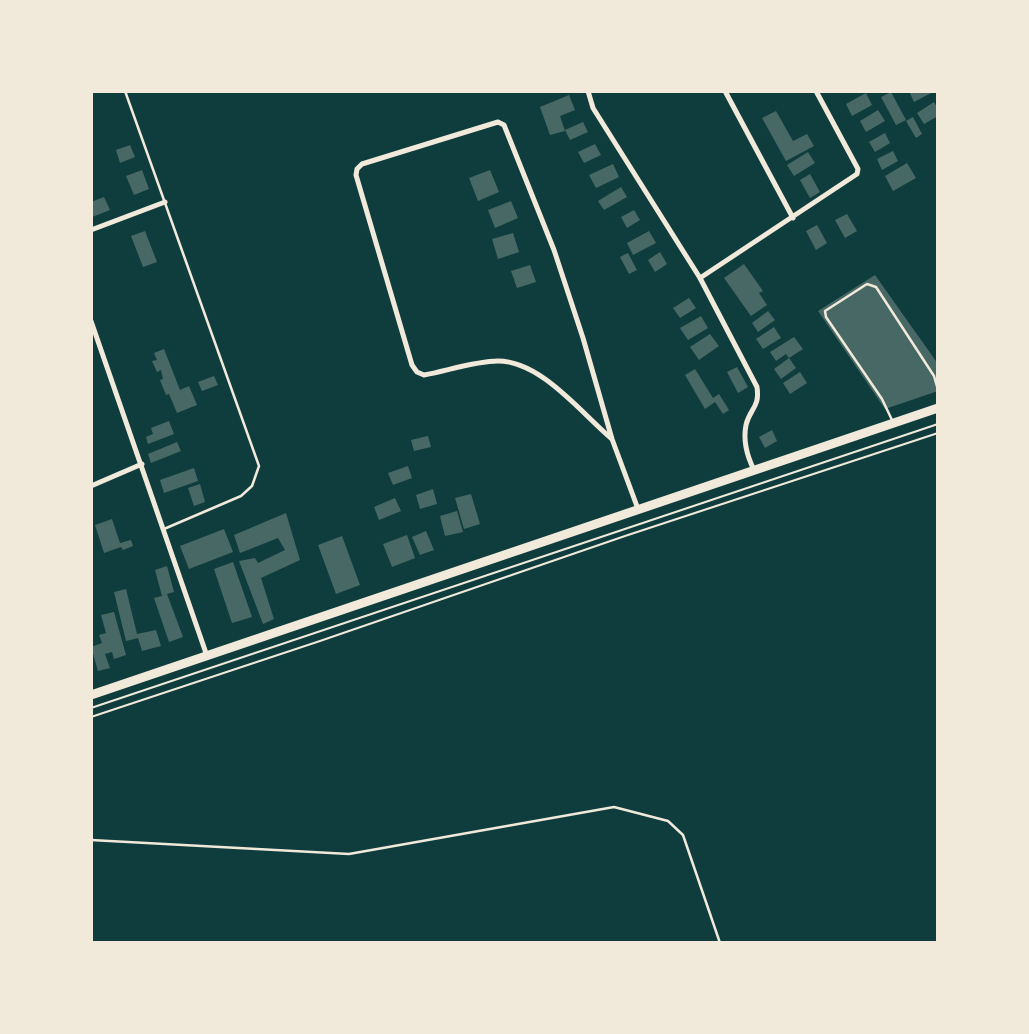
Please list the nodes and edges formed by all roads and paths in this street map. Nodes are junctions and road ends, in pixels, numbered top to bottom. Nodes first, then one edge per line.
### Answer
1 (125, 91) edge
2 (588, 91) edge
3 (724, 91) edge
4 (816, 91) edge
5 (166, 202) junction
6 (793, 218) junction
7 (91, 230) edge
8 (700, 278) junction
9 (91, 321) edge
10 (938, 390) edge
11 (938, 408) edge
12 (893, 423) junction
13 (938, 424) edge
14 (938, 433) edge
15 (612, 439) junction
16 (142, 464) junction
17 (754, 470) junction
18 (91, 486) edge
19 (638, 509) junction
20 (164, 529) junction
21 (207, 656) junction
22 (91, 695) edge
23 (91, 708) edge
24 (91, 717) edge
25 (91, 840) edge
26 (720, 943) edge

1 - 5 lane
2 - 8 street
3 - 6 street
4 - 6 street
5 - 7 street
5 - 20 lane
6 - 8 street
8 - 17 street
9 - 16 street
10 - 12 lane
11 - 12 main road
12 - 17 main road
13 - 23 path
14 - 24 path
15 - 15 street
15 - 19 street
16 - 18 street
16 - 20 street
17 - 19 main road
19 - 21 main road
20 - 21 street
21 - 22 main road
25 - 26 lane

